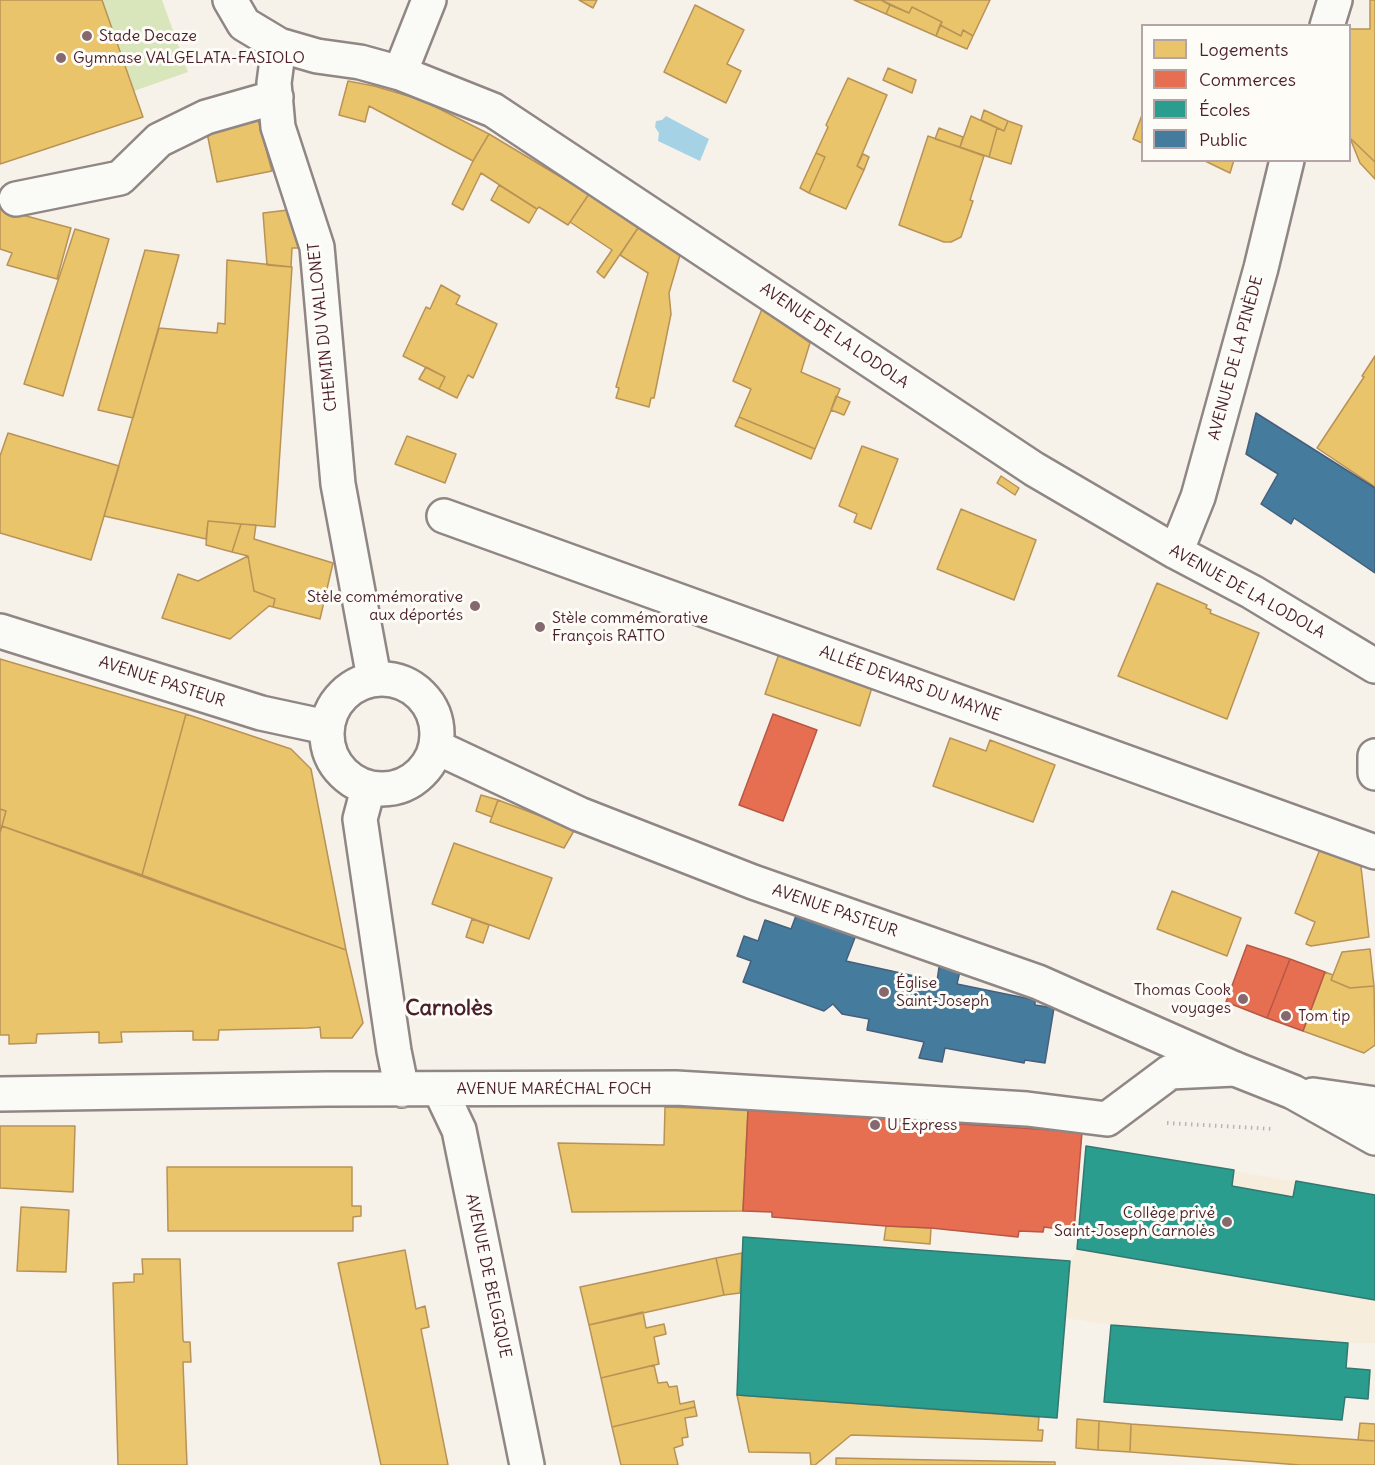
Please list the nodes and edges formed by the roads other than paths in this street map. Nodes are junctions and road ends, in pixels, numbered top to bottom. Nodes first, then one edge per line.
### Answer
1 (230, 0) edge
2 (429, 0) edge
3 (1335, 0) edge
4 (1328, 24) edge
5 (279, 45) junction
6 (400, 73) junction
7 (276, 97) junction
8 (1287, 162) edge
9 (16, 200) dead end
10 (444, 516) dead end
11 (1176, 552) junction
12 (0, 631) edge
13 (1375, 666) edge
14 (374, 678) junction
15 (326, 727) junction
16 (436, 747) junction
17 (1375, 756) edge
18 (1375, 773) edge
19 (368, 789) junction
20 (1375, 852) edge
21 (1235, 1069) junction
22 (402, 1090) junction
23 (440, 1090) junction
24 (1293, 1092) junction
25 (0, 1094) edge
26 (1375, 1104) edge
27 (1375, 1138) edge
28 (527, 1465) edge

1 - 5 street
2 - 6 street
3 - 4 street
5 - 6 street, AVENUE DE LA LODOLA
5 - 7 street, CHEMIN DU VALLONET
6 - 11 street, AVENUE DE LA LODOLA
7 - 9 street
7 - 14 street, CHEMIN DU VALLONET
8 - 11 street, AVENUE DE LA PINÈDE
10 - 20 street, ALLÉE DEVARS DU MAYNE
11 - 13 street, AVENUE DE LA LODOLA
12 - 15 street, AVENUE PASTEUR
14 - 15 street
14 - 16 street
15 - 19 street
16 - 19 street
16 - 21 street, AVENUE PASTEUR
17 - 18 street
19 - 22 street
21 - 23 street, AVENUE MARÉCHAL FOCH
21 - 24 street, AVENUE PASTEUR
22 - 23 street, AVENUE MARÉCHAL FOCH
22 - 25 street, AVENUE MARÉCHAL FOCH
23 - 28 street, AVENUE DE BELGIQUE
24 - 26 street
24 - 27 street

